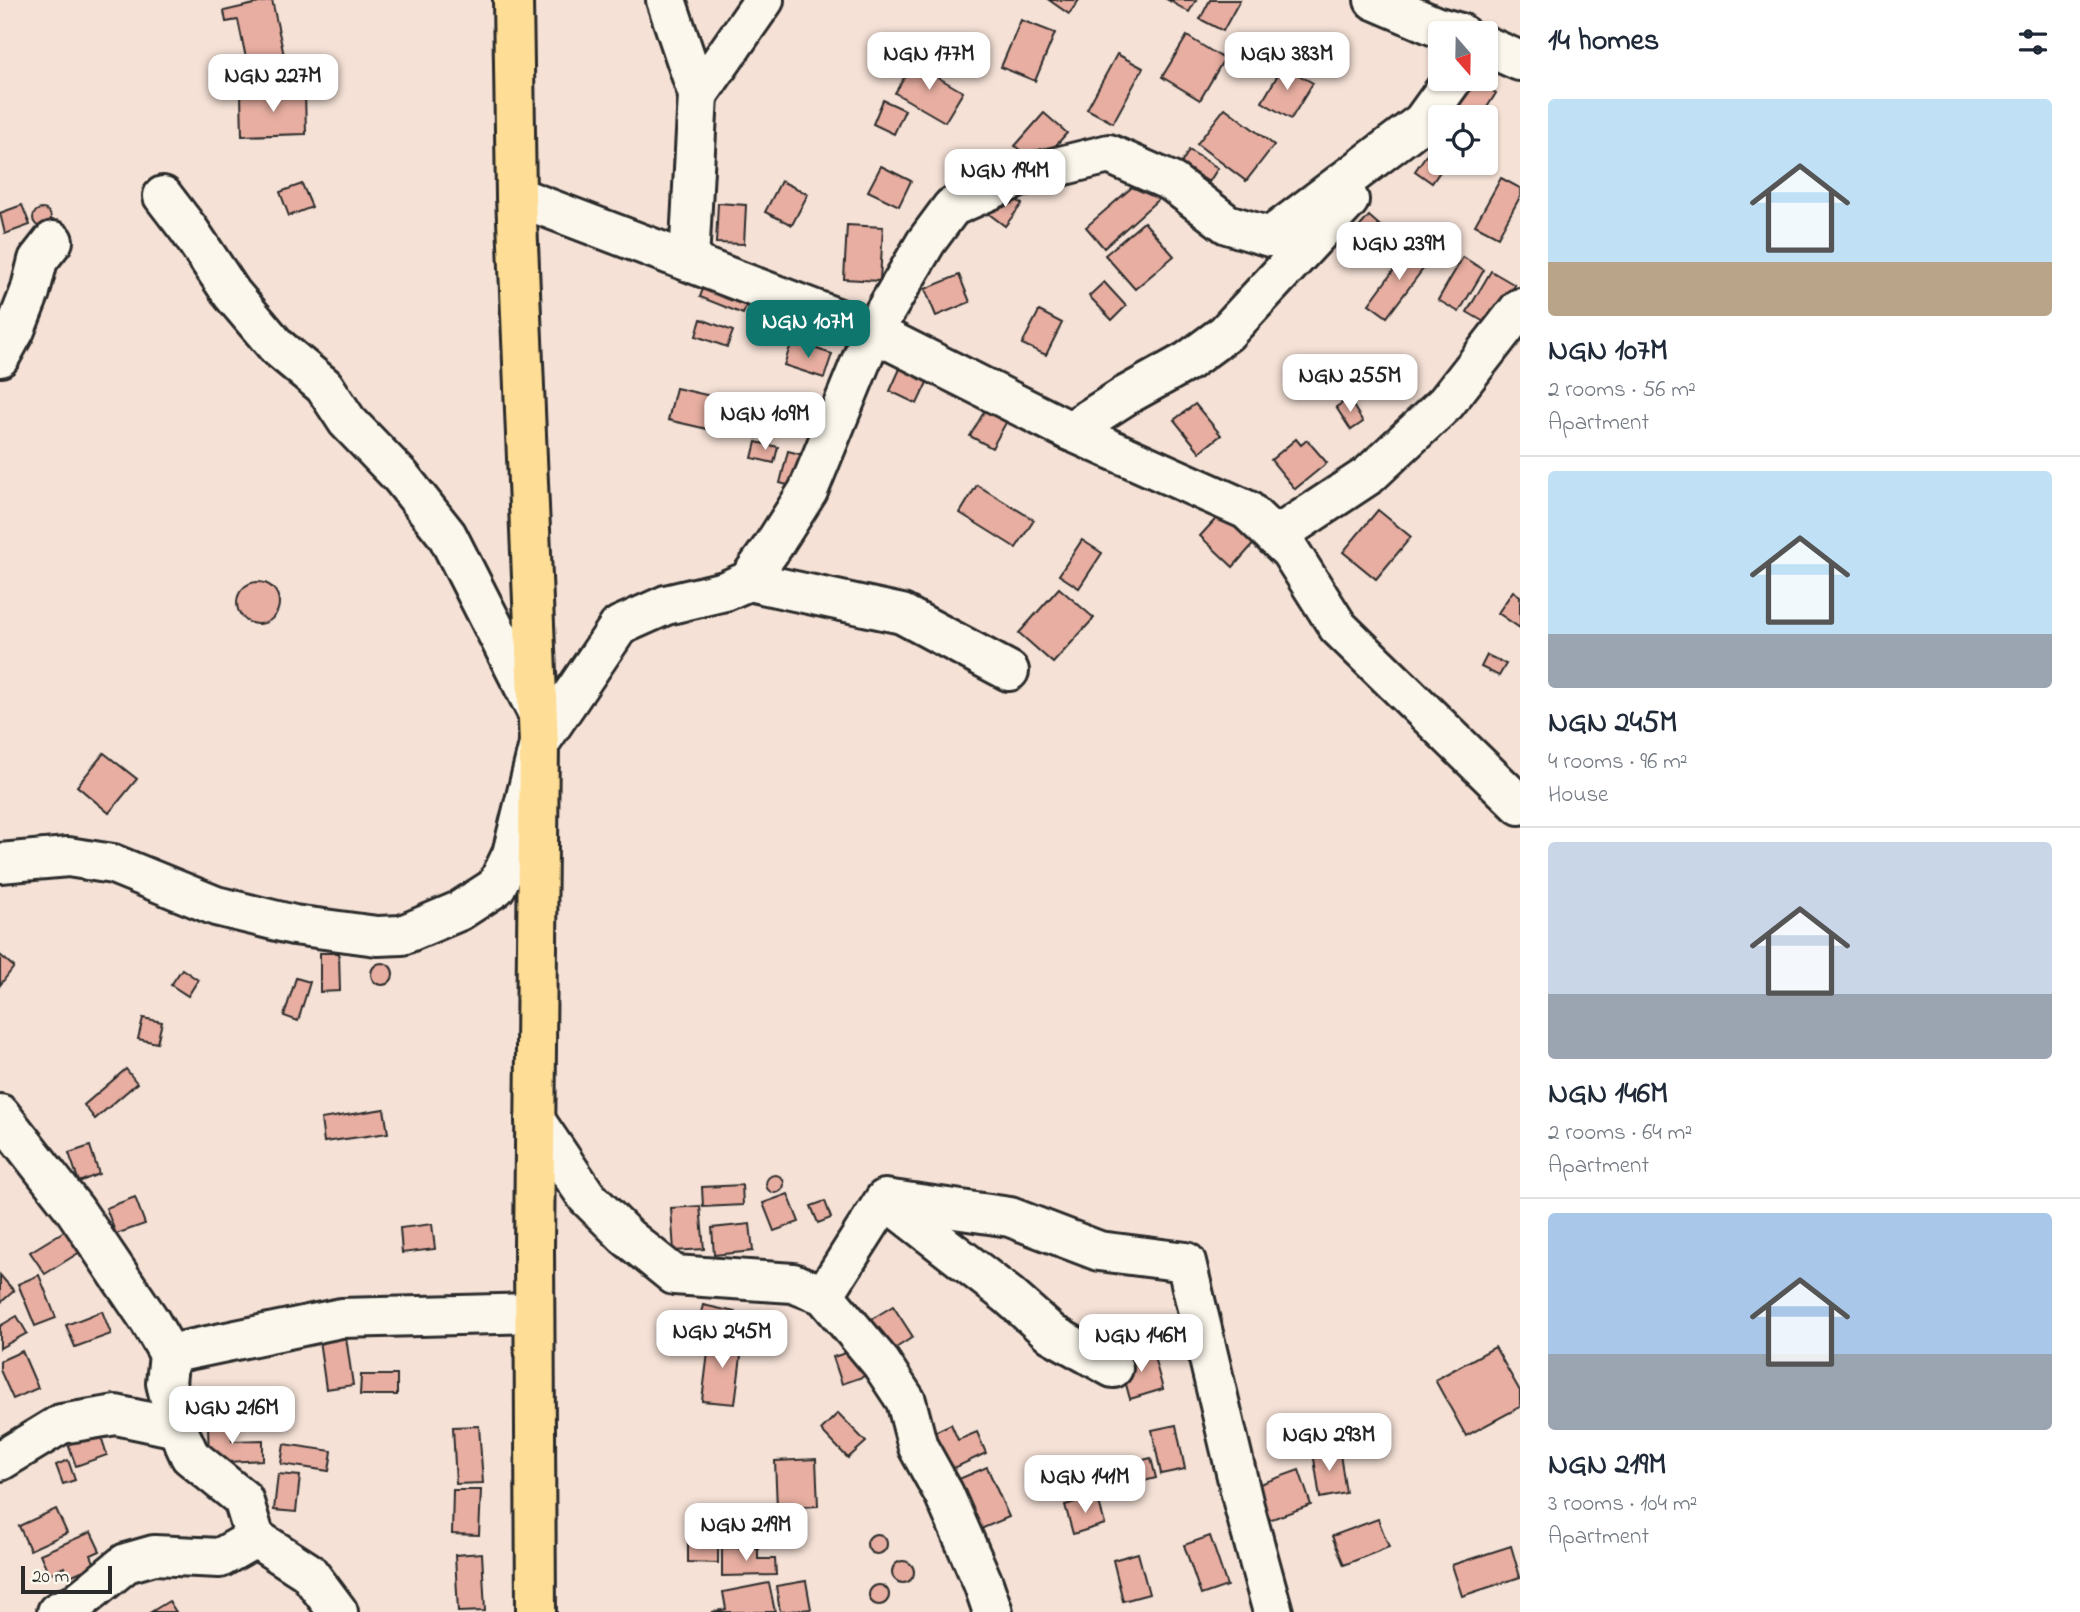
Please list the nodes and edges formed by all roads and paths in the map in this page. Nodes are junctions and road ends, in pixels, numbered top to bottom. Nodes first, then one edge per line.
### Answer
1 (513, 0) edge
2 (666, 0) edge
3 (764, 0) edge
4 (1374, 0) edge
5 (1428, 23) edge
6 (1498, 51) edge
7 (1520, 61) edge
8 (1444, 91) edge
9 (698, 95) junction
10 (163, 196) dead end
11 (516, 196) junction
12 (53, 242) dead end
13 (1284, 247) junction
14 (689, 261) junction
15 (1520, 308) edge
16 (873, 332) junction
17 (0, 357) edge
18 (1070, 430) junction
19 (1275, 537) junction
20 (748, 582) junction
21 (1009, 671) dead end
22 (539, 729) junction
23 (1520, 805) edge
24 (0, 863) edge
25 (0, 1114) edge
26 (535, 1120) junction
27 (885, 1199) junction
28 (824, 1295) junction
29 (534, 1313) junction
30 (169, 1354) junction
31 (1113, 1368) dead end
32 (177, 1428) junction
33 (0, 1461) edge
34 (255, 1538) junction
35 (71, 1609) edge
36 (338, 1612) edge
37 (536, 1612) edge
38 (993, 1612) edge
39 (1273, 1612) edge

1 - 11 main road
2 - 9 street
3 - 9 street
4 - 5 street
6 - 7 street
8 - 13 street
9 - 14 street
10 - 22 street
11 - 14 street
11 - 22 main road
12 - 17 street
13 - 16 street
13 - 18 street
14 - 16 street
15 - 19 street
16 - 18 street
16 - 20 street
18 - 19 street
19 - 23 street
20 - 21 street
20 - 22 street
22 - 24 street
22 - 26 main road
25 - 30 street
26 - 28 street
26 - 29 main road
27 - 28 street
27 - 31 street
27 - 39 street
28 - 38 street
29 - 30 street
29 - 37 main road
30 - 32 street
32 - 33 street
32 - 34 street
34 - 35 street
34 - 36 street

